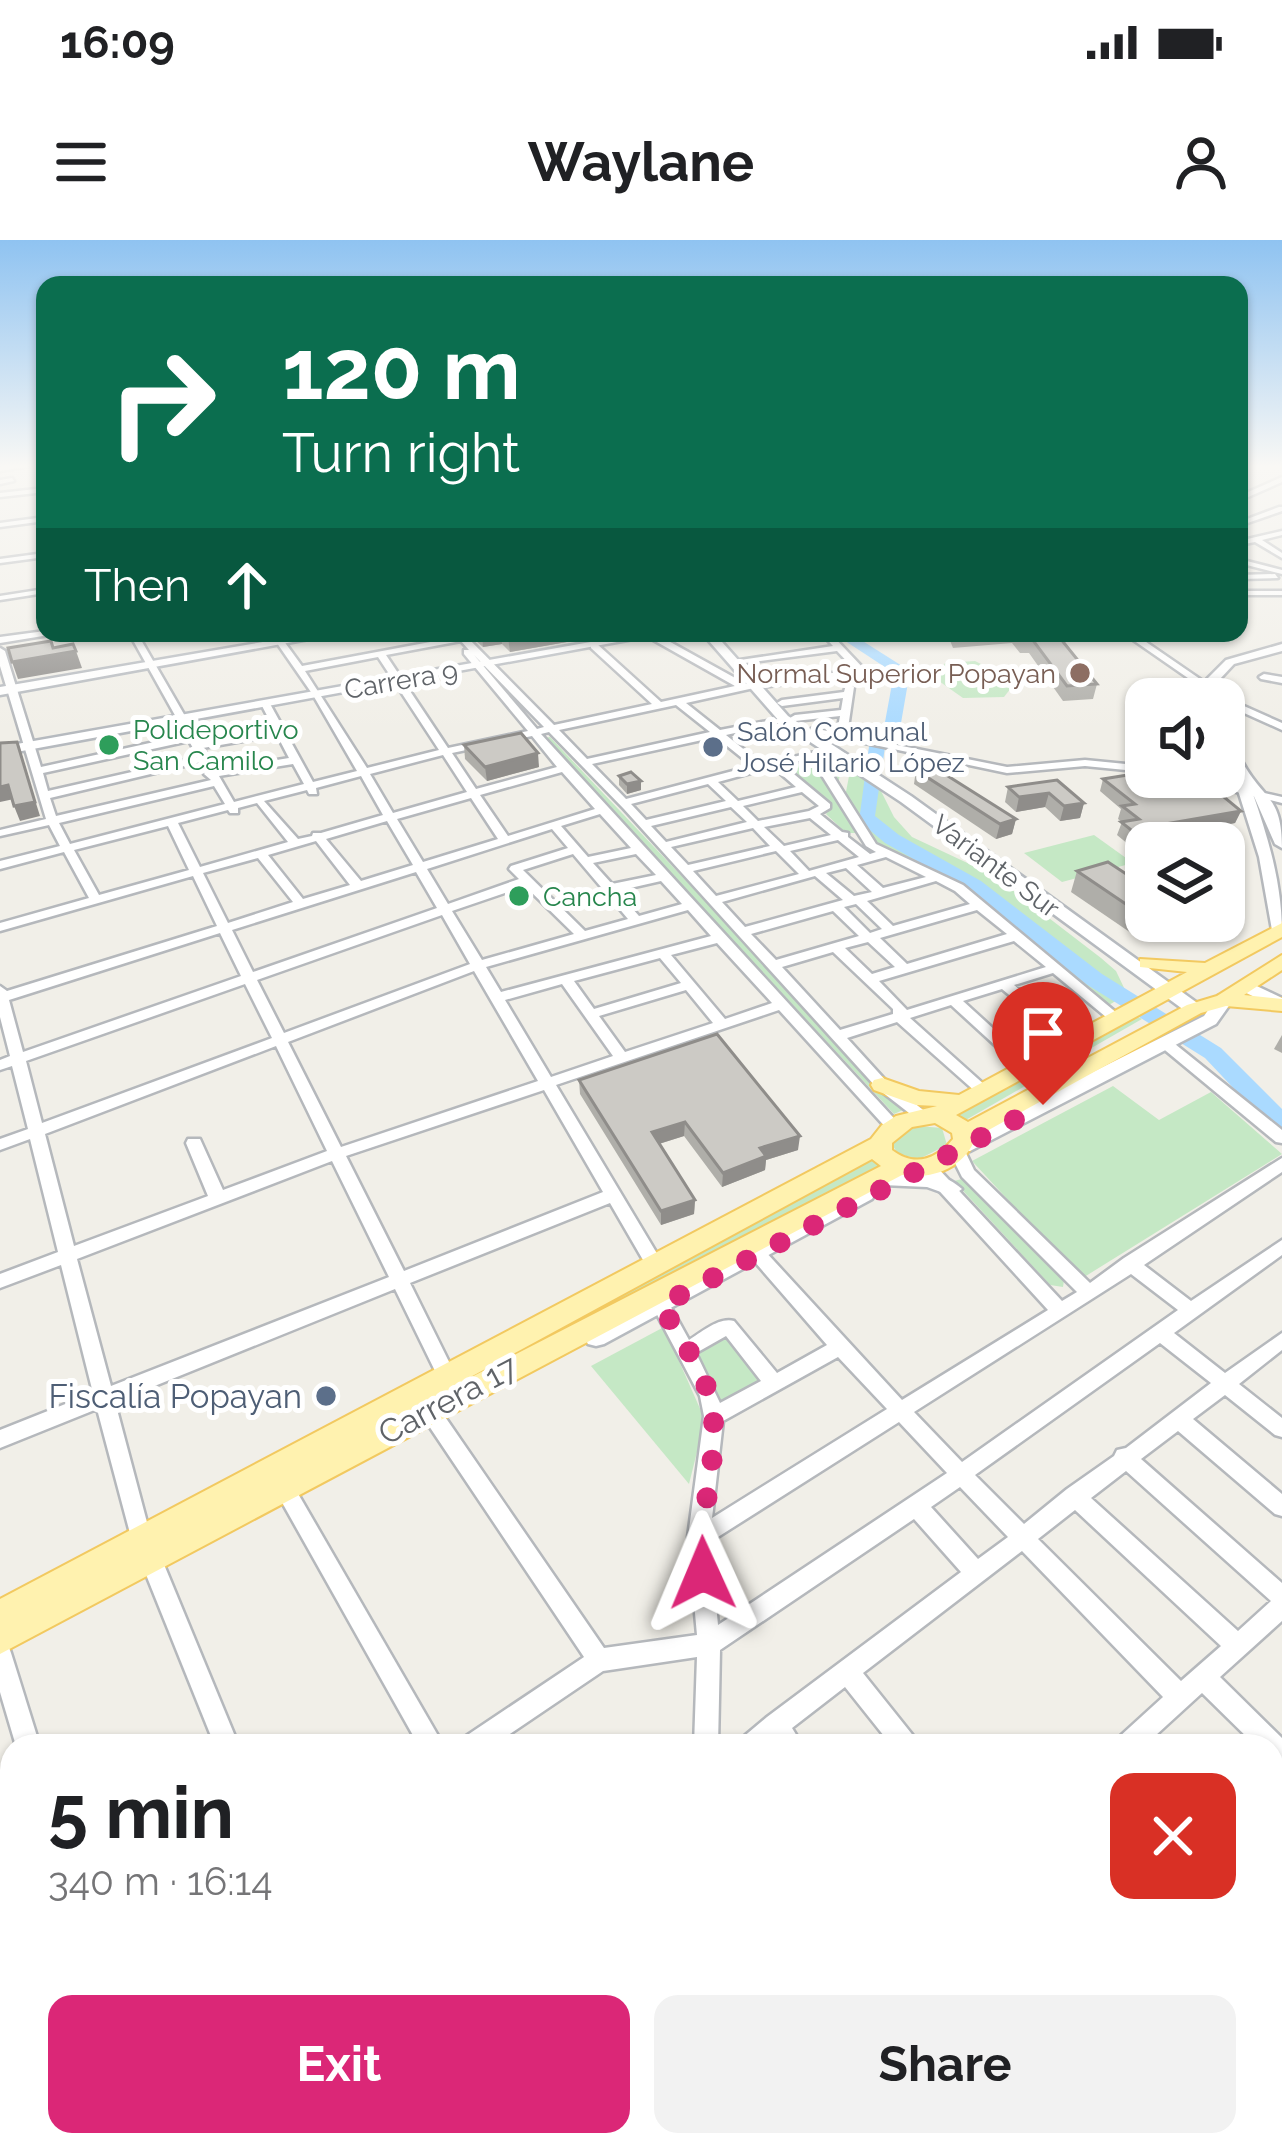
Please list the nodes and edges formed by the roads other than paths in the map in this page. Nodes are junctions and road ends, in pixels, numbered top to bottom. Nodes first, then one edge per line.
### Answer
1 (1252, 553) dead end
2 (36, 556) edge
3 (0, 561) edge
4 (1277, 569) edge
5 (1248, 592) edge
6 (1282, 592) edge
7 (36, 593) edge
8 (0, 598) edge
9 (36, 635) edge
10 (0, 640) edge
11 (139, 642) edge
12 (259, 642) edge
13 (281, 642) edge
14 (434, 642) edge
15 (463, 642) edge
16 (615, 642) edge
17 (672, 642) edge
18 (716, 642) edge
19 (730, 642) edge
20 (835, 642) edge
21 (1140, 642) edge
22 (594, 646) junction
23 (1282, 647) edge
24 (842, 648) junction
25 (0, 651) edge
26 (380, 656) junction
27 (746, 660) junction
28 (153, 665) junction
29 (486, 666) junction
30 (298, 669) junction
31 (856, 673) junction
32 (1264, 677) dead end
33 (1190, 678) edge
34 (1214, 678) edge
35 (1282, 680) edge
36 (399, 682) junction
37 (755, 685) junction
38 (6, 690) edge
39 (848, 694) junction
40 (318, 695) junction
41 (680, 703) junction
42 (782, 703) junction
43 (266, 704) junction
44 (661, 706) junction
45 (1245, 710) edge
46 (847, 712) junction
47 (789, 718) junction
48 (182, 720) junction
49 (1282, 727) edge
50 (280, 731) junction
51 (558, 731) junction
52 (715, 733) junction
53 (535, 735) junction
54 (31, 746) junction
55 (196, 747) junction
56 (0, 751) edge
57 (820, 752) junction
58 (848, 753) junction
59 (451, 754) junction
60 (295, 760) junction
61 (584, 762) junction
62 (776, 764) junction
63 (1125, 767) edge
64 (761, 768) junction
65 (564, 769) junction
66 (36, 771) junction
67 (1245, 774) edge
68 (364, 775) junction
69 (211, 778) junction
70 (710, 780) junction
71 (804, 788) junction
72 (1245, 788) edge
73 (312, 789) junction
74 (1246, 793) junction
75 (473, 794) junction
76 (44, 796) junction
77 (1274, 799) edge
78 (623, 802) junction
79 (262, 804) junction
80 (734, 804) junction
81 (232, 808) junction
82 (602, 809) junction
83 (812, 814) junction
84 (388, 818) junction
85 (52, 820) junction
86 (172, 824) junction
87 (553, 824) junction
88 (644, 824) junction
89 (756, 825) junction
90 (0, 832) edge
91 (861, 832) junction
92 (1280, 834) edge
93 (317, 836) junction
94 (838, 837) junction
95 (504, 838) junction
96 (294, 842) junction
97 (662, 846) junction
98 (780, 848) junction
99 (577, 849) junction
100 (638, 850) junction
101 (66, 852) junction
102 (259, 852) junction
103 (884, 854) junction
104 (868, 858) junction
105 (588, 861) junction
106 (848, 863) junction
107 (0, 865) edge
108 (418, 866) junction
109 (197, 870) junction
110 (684, 871) junction
111 (0, 874) edge
112 (812, 874) junction
113 (663, 877) junction
114 (934, 878) junction
115 (526, 880) junction
116 (1278, 882) edge
117 (358, 886) junction
118 (612, 888) junction
119 (881, 892) junction
120 (96, 899) junction
121 (715, 900) junction
122 (855, 900) junction
123 (300, 903) junction
124 (980, 905) junction
125 (688, 906) junction
126 (835, 906) junction
127 (444, 909) junction
128 (635, 919) junction
129 (0, 927) edge
130 (222, 928) junction
131 (1281, 930) edge
132 (891, 931) junction
133 (743, 932) junction
134 (580, 933) junction
135 (1016, 936) junction
136 (869, 937) junction
137 (719, 938) junction
138 (836, 947) junction
139 (662, 952) junction
140 (1225, 960) junction
141 (1282, 962) edge
142 (774, 965) junction
143 (476, 966) junction
144 (1055, 968) junction
145 (1143, 968) junction
146 (904, 969) junction
147 (246, 978) junction
148 (870, 979) junction
149 (566, 980) junction
150 (1004, 984) junction
151 (690, 985) junction
152 (1246, 986) junction
153 (0, 994) edge
154 (496, 998) junction
155 (953, 1000) junction
156 (1149, 1002) junction
157 (781, 1005) junction
158 (1282, 1005) edge
159 (1200, 1011) junction
160 (592, 1014) junction
161 (900, 1016) junction
162 (722, 1024) junction
163 (837, 1036) junction
164 (1164, 1037) junction
165 (277, 1042) junction
166 (1075, 1042) junction
167 (622, 1058) junction
168 (8, 1060) edge
169 (1026, 1066) junction
170 (551, 1082) junction
171 (882, 1084) junction
172 (977, 1094) junction
173 (931, 1115) junction
174 (37, 1130) junction
175 (886, 1135) junction
176 (1282, 1138) edge
177 (194, 1143) dead end
178 (0, 1144) edge
179 (962, 1144) junction
180 (333, 1155) junction
181 (1282, 1164) edge
182 (909, 1171) junction
183 (952, 1189) junction
184 (615, 1194) junction
185 (218, 1199) junction
186 (1282, 1246) edge
187 (757, 1255) junction
188 (68, 1256) junction
189 (1130, 1263) junction
190 (654, 1264) junction
191 (701, 1274) junction
192 (403, 1279) junction
193 (0, 1281) edge
194 (1089, 1293) junction
195 (661, 1305) junction
196 (1058, 1309) junction
197 (1191, 1311) junction
198 (1161, 1334) junction
199 (838, 1348) junction
200 (686, 1350) junction
201 (1277, 1352) edge
202 (444, 1370) junction
203 (1222, 1381) junction
204 (773, 1382) junction
205 (102, 1403) junction
206 (896, 1410) junction
207 (714, 1416) junction
208 (434, 1417) junction
209 (1177, 1418) junction
210 (1282, 1429) edge
211 (0, 1439) edge
212 (1124, 1456) junction
213 (964, 1472) junction
214 (286, 1491) junction
215 (1074, 1496) junction
216 (916, 1506) junction
217 (1282, 1507) edge
218 (699, 1537) junction
219 (1023, 1537) junction
220 (147, 1550) junction
221 (974, 1571) junction
222 (1282, 1601) edge
223 (0, 1602) edge
224 (0, 1616) edge
225 (0, 1638) edge
226 (710, 1644) junction
227 (1238, 1646) junction
228 (0, 1650) edge
229 (599, 1660) junction
230 (846, 1670) junction
231 (1203, 1677) junction
232 (1180, 1697) junction
233 (775, 1724) junction
234 (24, 1734) edge
235 (221, 1734) edge
236 (425, 1734) edge
237 (488, 1734) edge
238 (706, 1734) edge
239 (764, 1734) edge
240 (782, 1734) edge
241 (898, 1734) edge
242 (1139, 1734) edge
243 (1261, 1734) edge

1 - 4 street
2 - 3 street
5 - 6 street
7 - 8 street
9 - 10 street
11 - 28 street
12 - 28 main road
13 - 30 street
14 - 26 street
15 - 29 street
16 - 22 main road, Carrera 9
17 - 37 street
18 - 37 main road
19 - 27 main road
20 - 24 street
21 - 33 street
22 - 29 main road, Carrera 9
22 - 44 street
23 - 34 main road
24 - 27 street
24 - 31 street
25 - 38 street
26 - 30 street
26 - 36 street
27 - 37 main road
28 - 38 main road
28 - 48 street
29 - 36 main road, Carrera 9
29 - 51 street
29 - 53 street
30 - 40 street
31 - 37 street
31 - 39 street
32 - 35 street
36 - 40 main road, Carrera 9
36 - 59 street
37 - 41 street
37 - 42 main road
37 - 47 main road
38 - 54 street
39 - 42 street
39 - 46 street
40 - 43 main road, Carrera 9
40 - 68 street
41 - 44 street
41 - 52 street
42 - 47 main road
43 - 48 main road, Carrera 9
43 - 50 street
44 - 51 street
45 - 49 street
46 - 47 street
46 - 58 street
47 - 52 street
47 - 57 main road
47 - 58 main road
48 - 54 main road, Carrera 9
48 - 55 street
50 - 55 street
50 - 60 street
51 - 53 street
51 - 61 street
52 - 61 street
52 - 64 street
53 - 59 street
53 - 65 street
54 - 56 main road, Carrera 9
54 - 66 street
55 - 66 street
55 - 69 street
55 - 76 street
57 - 58 main road
57 - 62 street
57 - 91 street
58 - 63 street
58 - 145 main road, Variante Sur
59 - 68 street
59 - 75 street
60 - 69 street
60 - 73 street
61 - 78 street
62 - 64 street
62 - 71 street
64 - 70 street
65 - 75 street
65 - 82 street
66 - 76 street
67 - 77 main road
68 - 73 street
68 - 84 street
69 - 81 street
69 - 85 street
70 - 78 street
70 - 80 street
71 - 80 street
71 - 83 street
72 - 74 main road
73 - 79 street
73 - 81 street
74 - 77 street
74 - 116 main road
75 - 84 street
75 - 95 street
76 - 85 street
77 - 92 main road
78 - 88 street
79 - 81 street
79 - 96 street
80 - 88 street
80 - 89 street
81 - 86 street
82 - 87 street
82 - 100 street
83 - 89 street
83 - 94 street
84 - 93 street
84 - 108 street
85 - 90 street
85 - 101 street
86 - 101 street
86 - 109 street
87 - 95 street
87 - 99 street
88 - 97 street
89 - 97 street
89 - 98 street
91 - 94 street
91 - 103 street
93 - 96 street
93 - 117 street
94 - 98 street
94 - 104 street
95 - 108 street
96 - 102 street
97 - 110 street
98 - 110 street
98 - 112 street
99 - 105 street
99 - 115 street
100 - 105 street
100 - 113 street
101 - 107 street
101 - 111 street
101 - 120 street
102 - 109 street
102 - 123 street
103 - 104 street
103 - 114 street
104 - 106 street
105 - 118 street
106 - 112 street
106 - 119 street
108 - 117 street
108 - 127 street
109 - 120 street
109 - 130 street
110 - 121 street
112 - 121 street
112 - 122 street
113 - 118 street
113 - 125 street
114 - 119 street
114 - 124 street
115 - 127 street
115 - 134 street
116 - 131 main road
117 - 123 street
118 - 128 street
119 - 122 street
120 - 129 street
121 - 133 street
122 - 126 street
122 - 132 street
123 - 130 street
124 - 132 street
124 - 135 street
125 - 128 street
125 - 137 street
126 - 133 street
126 - 136 street
127 - 143 street
127 - 147 street
128 - 134 street
130 - 147 street
130 - 153 street
131 - 140 main road
132 - 136 street
133 - 142 street
134 - 143 street
135 - 144 street
135 - 146 street
136 - 138 street
136 - 146 street
137 - 139 street
137 - 157 street
138 - 142 street
138 - 148 street
139 - 149 street
139 - 151 street
140 - 145 main road
140 - 152 main road
140 - 156 main road
141 - 152 main road
142 - 163 street
143 - 154 street
143 - 165 street
144 - 150 street
144 - 156 street
145 - 156 main road
145 - 156 main road, Variante Sur
146 - 148 street
147 - 165 street
147 - 168 street
148 - 161 street
149 - 154 street
149 - 160 street
150 - 155 street
150 - 166 street
151 - 160 street
151 - 162 street
152 - 158 main road
152 - 159 main road
153 - 168 street
154 - 170 street
155 - 161 street
155 - 169 street
156 - 159 main road, Variante Sur
156 - 166 main road
157 - 162 street
157 - 175 street
158 - 159 main road
159 - 164 main road
160 - 167 street
161 - 163 street
161 - 172 street
162 - 167 street
163 - 171 street
164 - 176 street
164 - 179 main road
165 - 174 street
165 - 180 street
166 - 169 main road
167 - 170 street
168 - 174 street
169 - 172 main road
170 - 180 street
170 - 184 street
171 - 172 main road
171 - 173 street
172 - 173 main road
173 - 175 main road, Carrera 17
173 - 179 main road
174 - 178 street
174 - 188 street
175 - 182 main road
175 - 190 main road, Carrera 17
177 - 185 street
179 - 182 main road, Carrera 17
179 - 194 street
180 - 185 street
180 - 192 street
181 - 189 street
182 - 183 street
182 - 183 main road
182 - 187 main road
182 - 191 main road, Carrera 17
183 - 196 street
184 - 190 street
184 - 192 street
185 - 188 street
186 - 197 street
187 - 191 main road
187 - 199 street
188 - 193 street
188 - 205 street
189 - 194 street
189 - 197 street
190 - 202 main road, Carrera 17
190 - 224 main road, Carrera 17
191 - 195 main road
191 - 220 main road, Carrera 17
192 - 202 street
192 - 205 street
194 - 196 street
195 - 200 street
195 - 208 main road
196 - 206 street
197 - 198 street
198 - 203 street
198 - 213 street
199 - 204 street
199 - 206 street
200 - 204 street
200 - 207 street
201 - 203 street
202 - 220 main road, Carrera 17
203 - 209 street
203 - 210 street
204 - 207 street
205 - 211 street
205 - 220 street
206 - 213 street
206 - 218 street
207 - 218 street
208 - 214 main road
208 - 229 street
209 - 212 street
209 - 217 street
212 - 215 street
212 - 222 street
213 - 216 street
213 - 219 street
214 - 220 main road
214 - 236 street
215 - 219 street
215 - 227 street
216 - 221 street
216 - 226 street
218 - 226 street
219 - 221 street
219 - 232 street
220 - 223 main road, Carrera 17
220 - 225 main road, Carrera 17
220 - 228 main road
220 - 235 street
221 - 230 street
222 - 227 street
226 - 229 street
226 - 238 street
227 - 231 street
228 - 234 street
229 - 237 street
230 - 233 street
230 - 241 street
231 - 232 street
231 - 243 street
232 - 242 street
233 - 239 street
233 - 240 street

